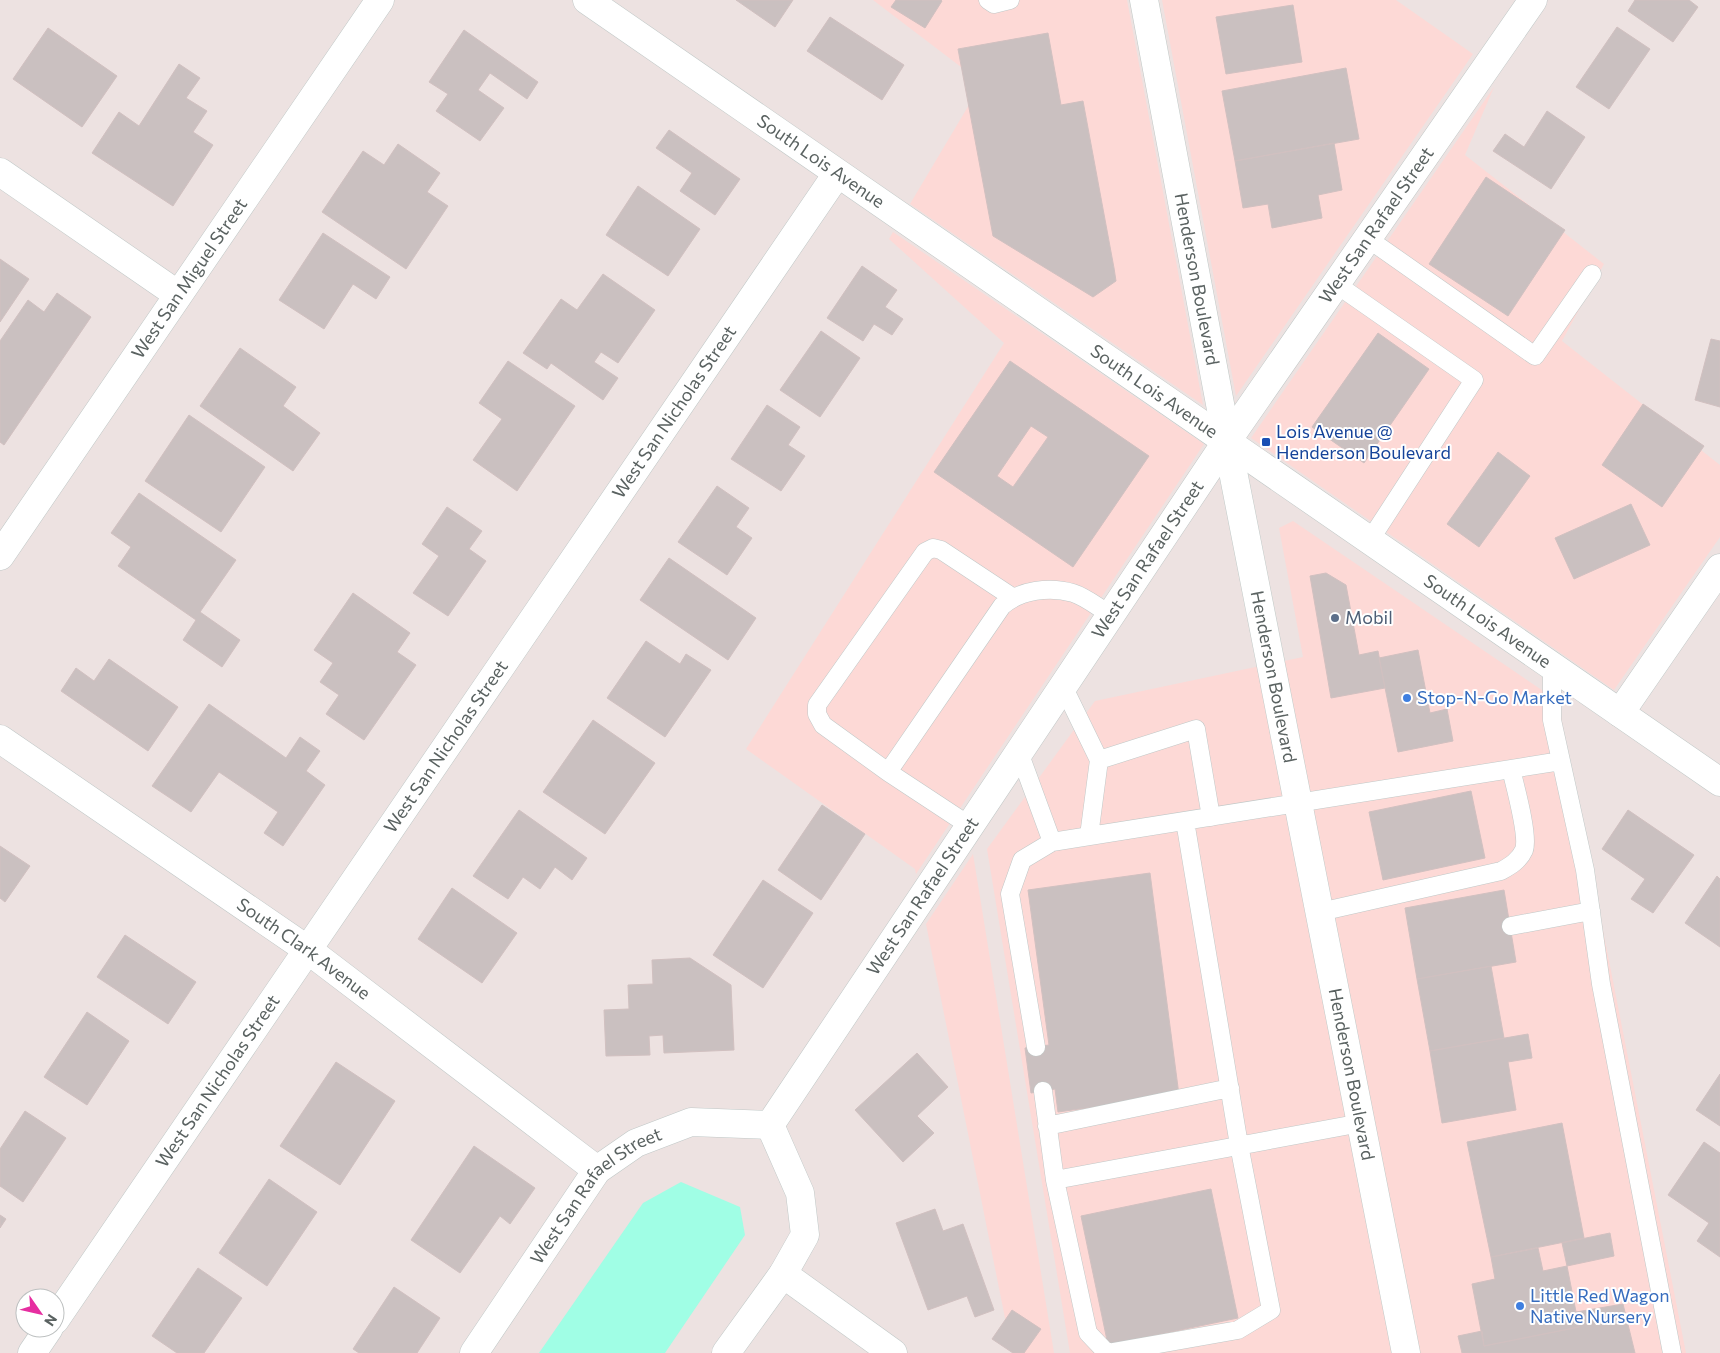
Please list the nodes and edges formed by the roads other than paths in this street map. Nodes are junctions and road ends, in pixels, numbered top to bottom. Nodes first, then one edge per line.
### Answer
1 (380, 0) edge
2 (587, 0) edge
3 (988, 0) edge
4 (1010, 0) edge
5 (1144, 0) edge
6 (1532, 0) edge
7 (0, 172) edge
8 (837, 174) junction
9 (1367, 238) junction
10 (1592, 274) dead end
11 (1336, 284) junction
12 (177, 294) junction
13 (1227, 441) junction
14 (1370, 540) junction
15 (0, 556) edge
16 (1720, 568) edge
17 (1012, 597) junction
18 (1111, 615) junction
19 (1552, 666) junction
20 (1063, 686) junction
21 (1620, 713) junction
22 (0, 739) edge
23 (1019, 752) junction
24 (1098, 760) junction
25 (1561, 761) junction
26 (1511, 769) junction
27 (888, 772) junction
28 (1720, 782) edge
29 (1298, 804) junction
30 (1211, 817) junction
31 (1185, 822) junction
32 (970, 826) junction
33 (1089, 836) junction
34 (1052, 842) junction
35 (1590, 911) junction
36 (1320, 912) junction
37 (1511, 926) dead end
38 (308, 950) junction
39 (1036, 1047) dead end
40 (1230, 1088) junction
41 (1043, 1091) dead end
42 (1361, 1123) junction
43 (770, 1125) junction
44 (1047, 1126) junction
45 (1240, 1145) junction
46 (597, 1170) junction
47 (1055, 1180) junction
48 (783, 1274) junction
49 (65, 1305) edge
50 (42, 1338) edge
51 (32, 1353) edge
52 (474, 1353) edge
53 (726, 1353) edge
54 (893, 1353) edge
55 (1406, 1353) edge
56 (1672, 1353) edge

1 - 12 street, West San Miguel Street
2 - 8 street, South Lois Avenue
3 - 4 lane
5 - 13 street, Henderson Boulevard
6 - 9 street, West San Rafael Street
7 - 12 street
8 - 13 street, South Lois Avenue
8 - 38 street, West San Nicholas Street
9 - 10 lane
9 - 11 street, West San Rafael Street
11 - 13 street, West San Rafael Street
11 - 14 lane
12 - 15 street, West San Miguel Street
13 - 14 street, South Lois Avenue
13 - 18 street, West San Rafael Street
13 - 29 street, Henderson Boulevard
14 - 19 street, South Lois Avenue
16 - 21 street
17 - 18 lane
17 - 27 lane
17 - 27 lane
18 - 20 street, West San Rafael Street
19 - 21 street, South Lois Avenue
19 - 25 lane
20 - 23 street, West San Rafael Street
20 - 24 lane
21 - 28 street, South Lois Avenue
22 - 38 street, South Clark Avenue
23 - 32 street, West San Rafael Street
23 - 34 lane
24 - 30 lane
24 - 33 lane
25 - 26 lane
25 - 35 lane
26 - 29 lane
26 - 36 lane
27 - 32 lane
29 - 30 lane
29 - 36 street, Henderson Boulevard
30 - 31 lane
31 - 33 lane
31 - 40 lane
32 - 43 street, West San Rafael Street
33 - 34 lane
34 - 39 lane
35 - 37 lane
35 - 56 lane
36 - 42 street, Henderson Boulevard
38 - 46 street, South Clark Avenue
38 - 49 street, West San Nicholas Street
40 - 44 lane
40 - 45 lane
41 - 44 lane
42 - 45 lane
42 - 55 street, Henderson Boulevard
43 - 46 street, West San Rafael Street
43 - 48 street
44 - 47 lane
45 - 47 lane
45 - 47 lane
46 - 52 street, West San Rafael Street
48 - 53 street
48 - 54 street
50 - 51 street

